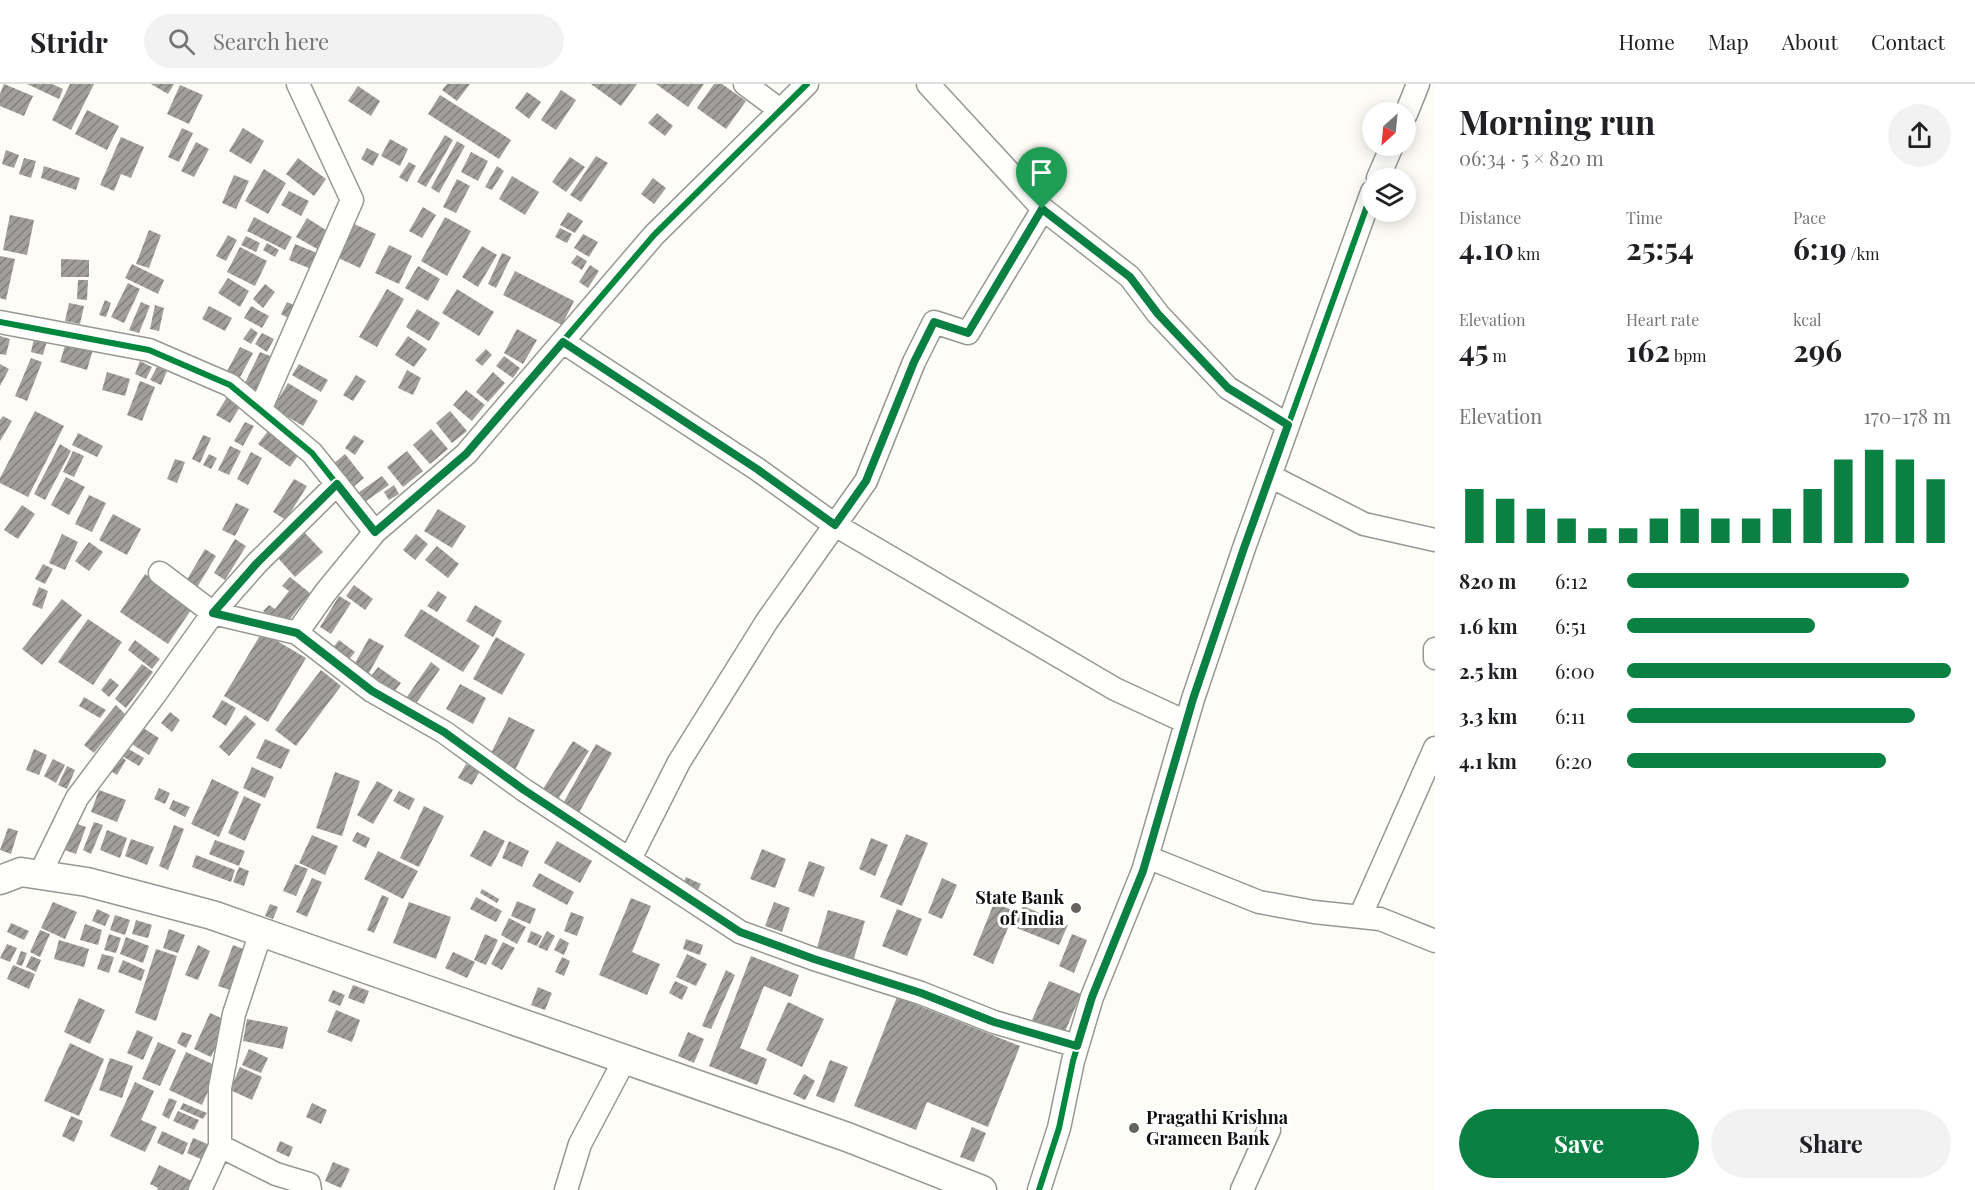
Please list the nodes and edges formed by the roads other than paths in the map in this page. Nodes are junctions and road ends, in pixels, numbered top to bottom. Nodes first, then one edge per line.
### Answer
1 (298, 84) edge
2 (745, 84) edge
3 (807, 84) edge
4 (928, 84) edge
5 (1418, 84) edge
6 (1411, 102) edge
7 (780, 110) junction
8 (1042, 209) junction
9 (1362, 220) edge
10 (0, 322) edge
11 (563, 342) junction
12 (260, 410) junction
13 (1288, 425) junction
14 (1270, 476) junction
15 (337, 484) junction
16 (835, 525) junction
17 (375, 532) junction
18 (1435, 540) edge
19 (160, 573) dead end
20 (213, 613) junction
21 (297, 633) junction
22 (1435, 649) edge
23 (1435, 658) edge
24 (1186, 722) junction
25 (1435, 748) edge
26 (1147, 857) junction
27 (630, 859) junction
28 (40, 874) junction
29 (0, 880) edge
30 (1360, 917) junction
31 (261, 932) junction
32 (1435, 941) edge
33 (1077, 1046) junction
34 (625, 1059) junction
35 (1269, 1130) dead end
36 (220, 1146) junction
37 (200, 1190) edge
38 (310, 1190) edge
39 (566, 1190) edge
40 (982, 1190) edge
41 (1039, 1190) edge
42 (1242, 1190) edge

1 - 12 street
2 - 7 street
3 - 7 street
4 - 8 street
5 - 6 street
7 - 11 street
8 - 13 street
8 - 16 street
9 - 13 street
10 - 12 street
11 - 16 street
11 - 17 street
12 - 15 street
13 - 14 street
14 - 18 street
14 - 24 street
15 - 17 street
15 - 20 street
16 - 24 street
16 - 27 street
17 - 21 street
19 - 20 street
20 - 21 street
20 - 28 street
21 - 27 street
22 - 23 street
24 - 26 street
25 - 30 street
26 - 30 street
26 - 33 street
27 - 33 street
28 - 29 street
28 - 31 street
30 - 32 street
31 - 34 street
31 - 36 street
33 - 41 street
34 - 39 street
34 - 40 street
35 - 42 street
36 - 37 street
36 - 38 street

